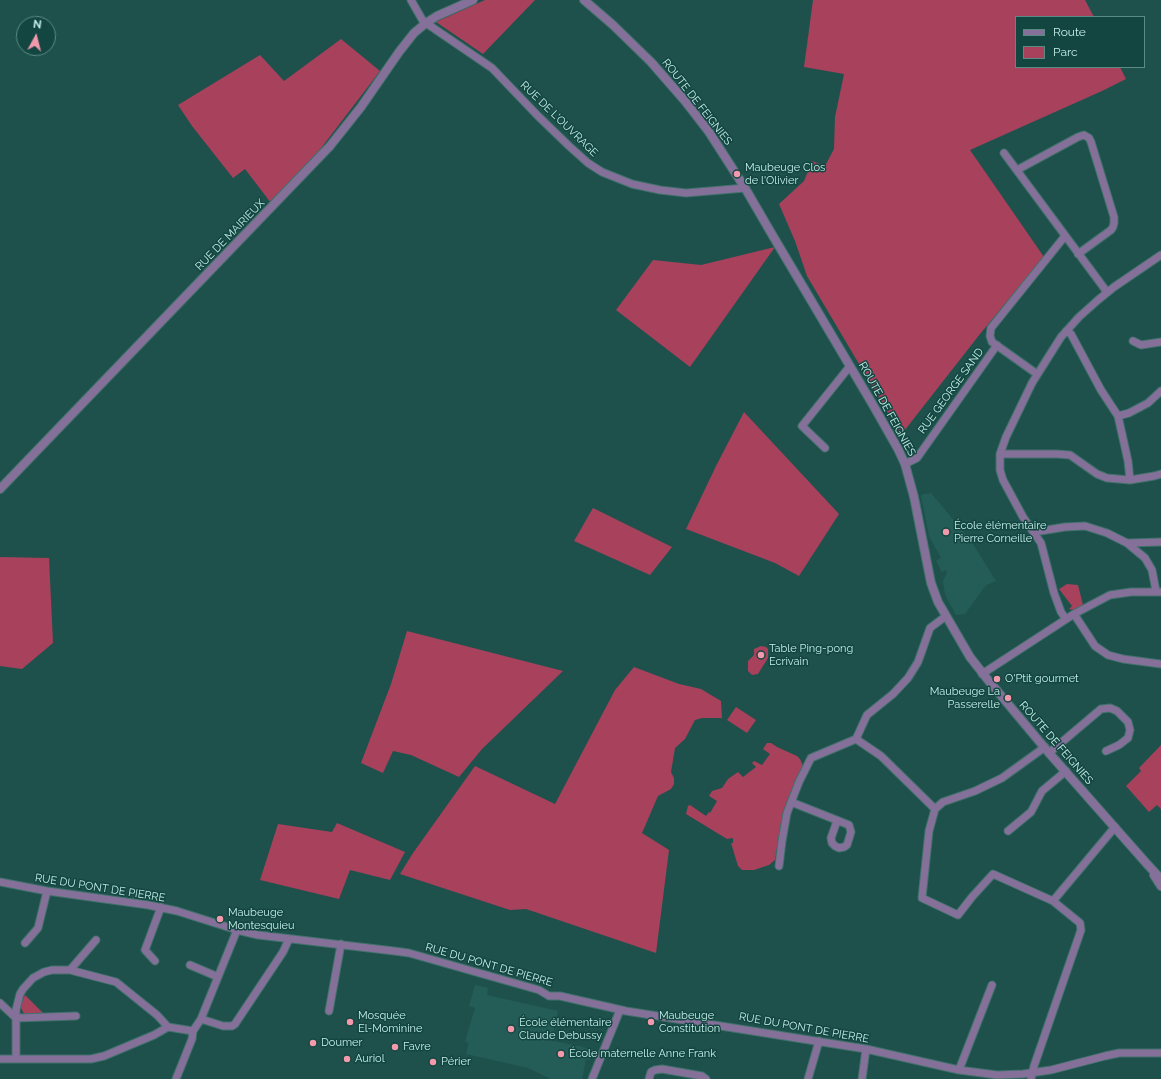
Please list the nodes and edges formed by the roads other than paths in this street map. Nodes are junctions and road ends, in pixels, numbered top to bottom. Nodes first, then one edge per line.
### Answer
1 (411, 0) edge
2 (473, 0) edge
3 (584, 0) edge
4 (426, 23) junction
5 (1004, 153) dead end
6 (1017, 170) junction
7 (745, 188) junction
8 (1065, 236) junction
9 (1078, 254) junction
10 (1160, 259) edge
11 (1107, 292) junction
12 (1066, 330) junction
13 (1132, 340) dead end
14 (1161, 342) edge
15 (997, 345) junction
16 (850, 366) junction
17 (1037, 374) junction
18 (1161, 391) edge
19 (1118, 416) junction
20 (825, 448) dead end
21 (1000, 454) junction
22 (905, 464) junction
23 (1161, 474) edge
24 (1130, 480) junction
25 (0, 489) edge
26 (1034, 532) junction
27 (1161, 542) edge
28 (1127, 543) junction
29 (1159, 592) edge
30 (1074, 614) junction
31 (946, 616) junction
32 (1066, 619) junction
33 (1161, 664) edge
34 (982, 674) junction
35 (856, 740) junction
36 (1047, 750) junction
37 (1106, 751) dead end
38 (1066, 771) junction
39 (791, 802) junction
40 (935, 809) junction
41 (837, 821) dead end
42 (1115, 827) junction
43 (1008, 831) dead end
44 (1147, 864) junction
45 (779, 866) dead end
46 (1161, 879) edge
47 (0, 882) edge
48 (1161, 886) edge
49 (47, 891) junction
50 (1053, 901) junction
51 (161, 907) junction
52 (237, 930) junction
53 (289, 939) junction
54 (96, 940) dead end
55 (25, 944) dead end
56 (341, 944) junction
57 (155, 961) dead end
58 (190, 965) dead end
59 (70, 970) junction
60 (218, 976) junction
61 (992, 985) dead end
62 (0, 1003) edge
63 (620, 1010) junction
64 (329, 1011) dead end
65 (76, 1016) dead end
66 (16, 1018) junction
67 (201, 1019) junction
68 (168, 1027) junction
69 (193, 1031) junction
70 (819, 1041) junction
71 (866, 1050) junction
72 (1161, 1053) edge
73 (0, 1059) edge
74 (16, 1059) junction
75 (959, 1070) junction
76 (1032, 1076) edge
77 (176, 1079) edge
78 (592, 1079) edge
79 (649, 1079) edge
80 (706, 1079) edge
81 (808, 1079) edge
82 (862, 1079) edge

1 - 4 street, RUE DE L'OUVRAGE
2 - 4 street, RUE DE MAIRIEUX
3 - 7 street, ROUTE DE FEIGNIES
4 - 7 street, RUE DE L'OUVRAGE
4 - 25 street, RUE DE MAIRIEUX
5 - 6 street
6 - 8 street
6 - 9 street
7 - 16 street, ROUTE DE FEIGNIES
8 - 9 street
8 - 15 street, RUE GEORGE SAND
9 - 11 street
10 - 11 street
11 - 12 street
12 - 17 street
12 - 19 street
13 - 14 street
15 - 17 street, RUE GEORGE SAND
15 - 22 street, RUE GEORGE SAND
16 - 20 street
16 - 22 street, ROUTE DE FEIGNIES
17 - 21 street
18 - 19 street
19 - 24 street
21 - 24 street
21 - 26 street
22 - 31 street, ROUTE DE FEIGNIES
23 - 24 street
26 - 28 street
26 - 32 street
27 - 28 street
28 - 29 street
29 - 30 street
30 - 32 street
30 - 33 street
31 - 34 street, ROUTE DE FEIGNIES
31 - 35 street
32 - 34 street
34 - 36 street, ROUTE DE FEIGNIES
35 - 39 street
35 - 40 street
36 - 37 street
36 - 38 street, ROUTE DE FEIGNIES
36 - 40 street
38 - 42 street, ROUTE DE FEIGNIES
38 - 43 street
39 - 41 street
39 - 45 street
40 - 50 street
42 - 44 street, ROUTE DE FEIGNIES
42 - 50 street
44 - 46 street, ROUTE DE FEIGNIES
44 - 48 street, ROUTE DE FEIGNIES
47 - 49 street, RUE DU PONT DE PIERRE
49 - 51 street, RUE DU PONT DE PIERRE
49 - 55 street
50 - 76 street
51 - 52 street, RUE DU PONT DE PIERRE
51 - 57 street
52 - 53 street, RUE DU PONT DE PIERRE
52 - 60 street
53 - 56 street, RUE DU PONT DE PIERRE
53 - 67 street
54 - 59 street
56 - 63 street, RUE DU PONT DE PIERRE
56 - 64 street
58 - 60 street
59 - 66 street
59 - 68 street
60 - 67 street
61 - 75 street
62 - 66 street
63 - 70 street, RUE DU PONT DE PIERRE
63 - 78 street
65 - 66 street
66 - 74 street
67 - 69 street
68 - 69 street
68 - 74 street
69 - 77 street
70 - 71 street, RUE DU PONT DE PIERRE
70 - 81 street
71 - 75 street, RUE DU PONT DE PIERRE
71 - 82 street
72 - 76 street, RUE DU PONT DE PIERRE
73 - 74 street
75 - 76 street, RUE DU PONT DE PIERRE
79 - 80 street

